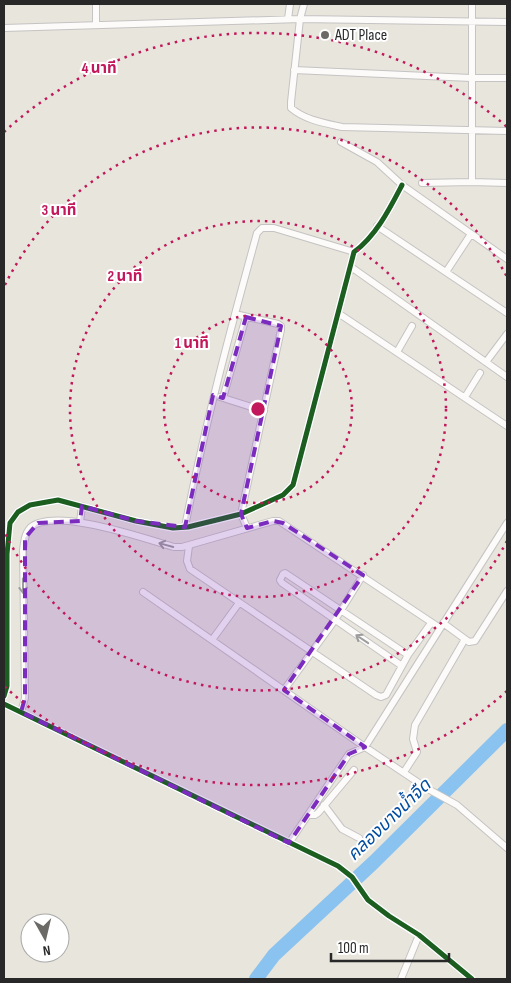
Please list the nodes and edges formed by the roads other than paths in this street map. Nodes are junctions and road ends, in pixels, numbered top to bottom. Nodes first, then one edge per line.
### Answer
1 (96, 4) edge
2 (290, 4) edge
3 (304, 4) edge
4 (472, 4) edge
5 (288, 19) junction
6 (300, 19) junction
7 (472, 21) junction
8 (507, 22) edge
9 (96, 25) junction
10 (4, 28) edge
11 (294, 70) junction
12 (471, 78) junction
13 (507, 78) edge
14 (471, 130) junction
15 (507, 131) edge
16 (341, 142) dead end
17 (472, 182) junction
18 (422, 183) dead end
19 (507, 183) edge
20 (402, 185) junction
21 (377, 226) junction
22 (471, 234) junction
23 (354, 252) junction
24 (507, 260) edge
25 (350, 267) junction
26 (446, 272) junction
27 (338, 313) junction
28 (507, 313) edge
29 (235, 314) junction
30 (246, 317) junction
31 (412, 326) dead end
32 (507, 334) edge
33 (397, 352) junction
34 (486, 362) junction
35 (480, 373) dead end
36 (507, 377) edge
37 (214, 395) junction
38 (464, 397) junction
39 (223, 398) junction
40 (264, 411) junction
41 (507, 426) edge
42 (82, 506) junction
43 (241, 514) junction
44 (80, 522) junction
45 (507, 523) edge
46 (185, 528) junction
47 (247, 528) junction
48 (189, 546) junction
49 (362, 575) junction
50 (507, 591) edge
51 (144, 592) dead end
52 (239, 603) junction
53 (341, 612) junction
54 (335, 620) junction
55 (432, 623) junction
56 (441, 626) junction
57 (465, 639) junction
58 (212, 640) junction
59 (312, 652) junction
60 (408, 655) junction
61 (402, 666) junction
62 (284, 690) junction
63 (4, 696) edge
64 (4, 704) edge
65 (21, 712) junction
66 (365, 748) junction
67 (354, 770) dead end
68 (404, 772) junction
69 (324, 805) junction
70 (308, 815) junction
71 (359, 838) dead end
72 (289, 843) junction
73 (507, 848) edge
74 (420, 935) junction
75 (401, 979) edge
76 (472, 979) edge

1 - 9 street
2 - 5 street
3 - 6 street
4 - 7 street
5 - 6 street
5 - 9 street
6 - 7 street
6 - 11 street
7 - 8 street
7 - 12 street
9 - 10 street
11 - 12 street
11 - 14 street
12 - 13 street
12 - 14 street
14 - 15 street
14 - 17 street
16 - 20 street
17 - 18 street
17 - 19 street
20 - 21 street
20 - 22 street
21 - 23 street
21 - 26 street
22 - 24 street
22 - 26 street
23 - 25 street
23 - 29 street
25 - 27 street
25 - 34 street
26 - 28 street
27 - 33 street
27 - 43 street
29 - 30 street
29 - 37 street
30 - 39 street
30 - 40 street
31 - 33 street
32 - 34 street
33 - 38 street
34 - 36 street
35 - 38 street
37 - 39 street
37 - 46 street
38 - 41 street
39 - 40 street
40 - 43 street
42 - 44 street
42 - 46 street
42 - 63 street
43 - 46 street
43 - 47 street
48 -> 44 street
44 -> 65 street
45 - 56 street
47 - 48 street
47 - 49 street
48 - 52 street
49 - 53 street
49 - 55 street
50 - 57 street
51 - 58 street
52 - 58 street
52 - 59 street
53 - 54 street
53 - 54 street
53 - 60 street
54 - 59 street
61 -> 54 street
55 - 56 street
55 - 60 street
56 - 57 street
56 - 66 street
57 - 68 street
58 - 62 street
59 - 61 street
59 - 62 street
60 - 61 street
62 - 66 street
64 - 65 street
65 - 72 street
66 - 68 street
66 - 70 street
67 - 69 street
68 - 73 street
69 - 70 street
69 - 71 street
70 - 72 street
72 - 74 street
74 - 75 street
74 - 76 street

